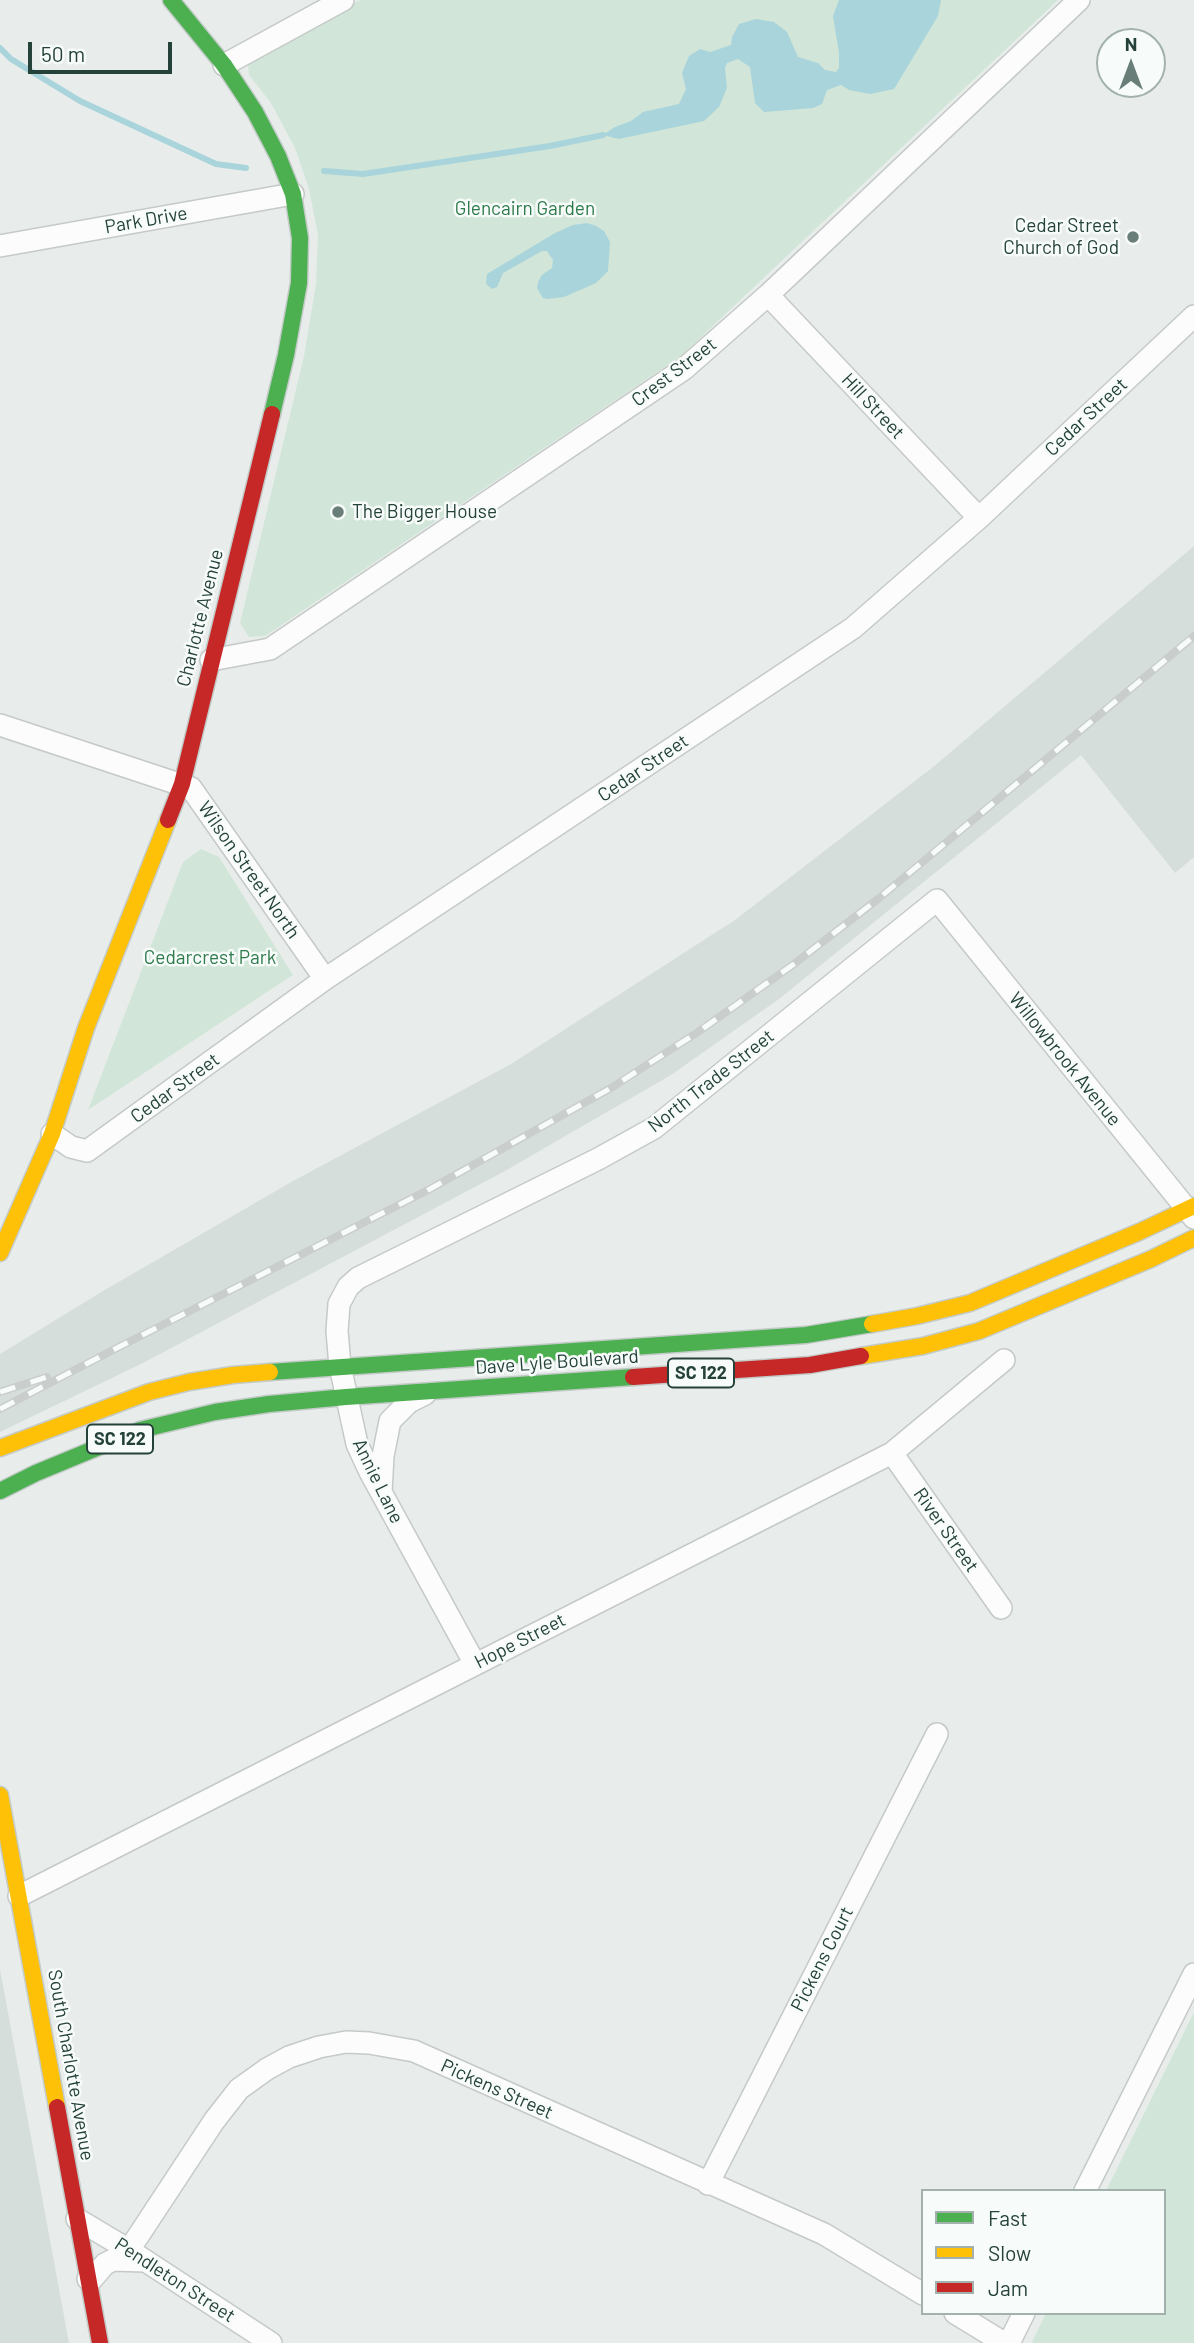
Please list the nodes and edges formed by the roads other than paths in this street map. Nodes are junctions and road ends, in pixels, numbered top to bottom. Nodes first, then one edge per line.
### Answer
1 (171, 0) edge
2 (343, 0) edge
3 (1079, 0) edge
4 (224, 65) junction
5 (293, 194) junction
6 (0, 246) edge
7 (768, 295) junction
8 (1194, 316) edge
9 (979, 518) junction
10 (211, 660) junction
11 (0, 725) edge
12 (182, 784) junction
13 (937, 900) joint
14 (326, 979) junction
15 (52, 1134) junction
16 (1192, 1212) edge
17 (1194, 1238) edge
18 (0, 1253) edge
19 (387, 1264) joint
20 (1004, 1360) dead end
21 (340, 1366) junction
22 (432, 1391) junction
23 (346, 1397) junction
24 (0, 1448) edge
25 (892, 1453) junction
26 (0, 1491) edge
27 (381, 1492) junction
28 (1001, 1608) dead end
29 (475, 1664) junction
30 (937, 1734) dead end
31 (0, 1795) edge
32 (19, 1896) junction
33 (1194, 1974) edge
34 (708, 2184) junction
35 (1086, 2189) edge
36 (77, 2219) junction
37 (137, 2255) junction
38 (88, 2279) junction
39 (921, 2293) edge
40 (958, 2315) edge
41 (1023, 2315) edge
42 (100, 2343) edge
43 (271, 2343) edge
44 (1007, 2343) edge

1 - 4 main road, Charlotte Avenue
2 - 4 street
3 - 7 street, Crest Street
4 - 5 main road, Charlotte Avenue
5 - 6 street, Park Drive
5 - 10 main road, Charlotte Avenue
7 - 9 street, Hill Street
7 - 10 street, Crest Street
8 - 9 street, Cedar Street
9 - 14 street, Cedar Street
10 - 12 main road, Charlotte Avenue
11 - 12 street, Wilson Street North
12 - 14 street, Wilson Street North
12 - 15 main road, Charlotte Avenue
13 - 16 street, Willowbrook Avenue
13 - 19 street, North Trade Street
14 - 15 street, Cedar Street
15 - 18 main road, Charlotte Avenue
16 - 21 main road, Dave Lyle Boulevard / SC 122
17 - 22 main road, Dave Lyle Boulevard / SC 122
19 - 21 street, Annie Lane
20 - 25 street, Hope Street
21 - 23 street, Annie Lane
21 - 24 main road, Dave Lyle Boulevard / SC 122
22 - 23 main road, Dave Lyle Boulevard / SC 122
22 - 27 street
23 - 26 main road, Dave Lyle Boulevard / SC 122
23 - 27 street, Annie Lane
25 - 28 street, River Street
25 - 29 street, Hope Street
27 - 29 street, Annie Lane
29 - 32 street, Hope Street
30 - 34 street, Pickens Court
31 - 32 main road, South Charlotte Avenue
32 - 36 main road, South Charlotte Avenue
33 - 35 street
34 - 37 street, Pickens Street
34 - 39 street, Pickens Street
36 - 37 street, Pendleton Street
36 - 38 main road, South Charlotte Avenue
37 - 38 street
37 - 43 street, Pendleton Street
38 - 42 main road, South Charlotte Avenue
40 - 44 street
41 - 44 street

